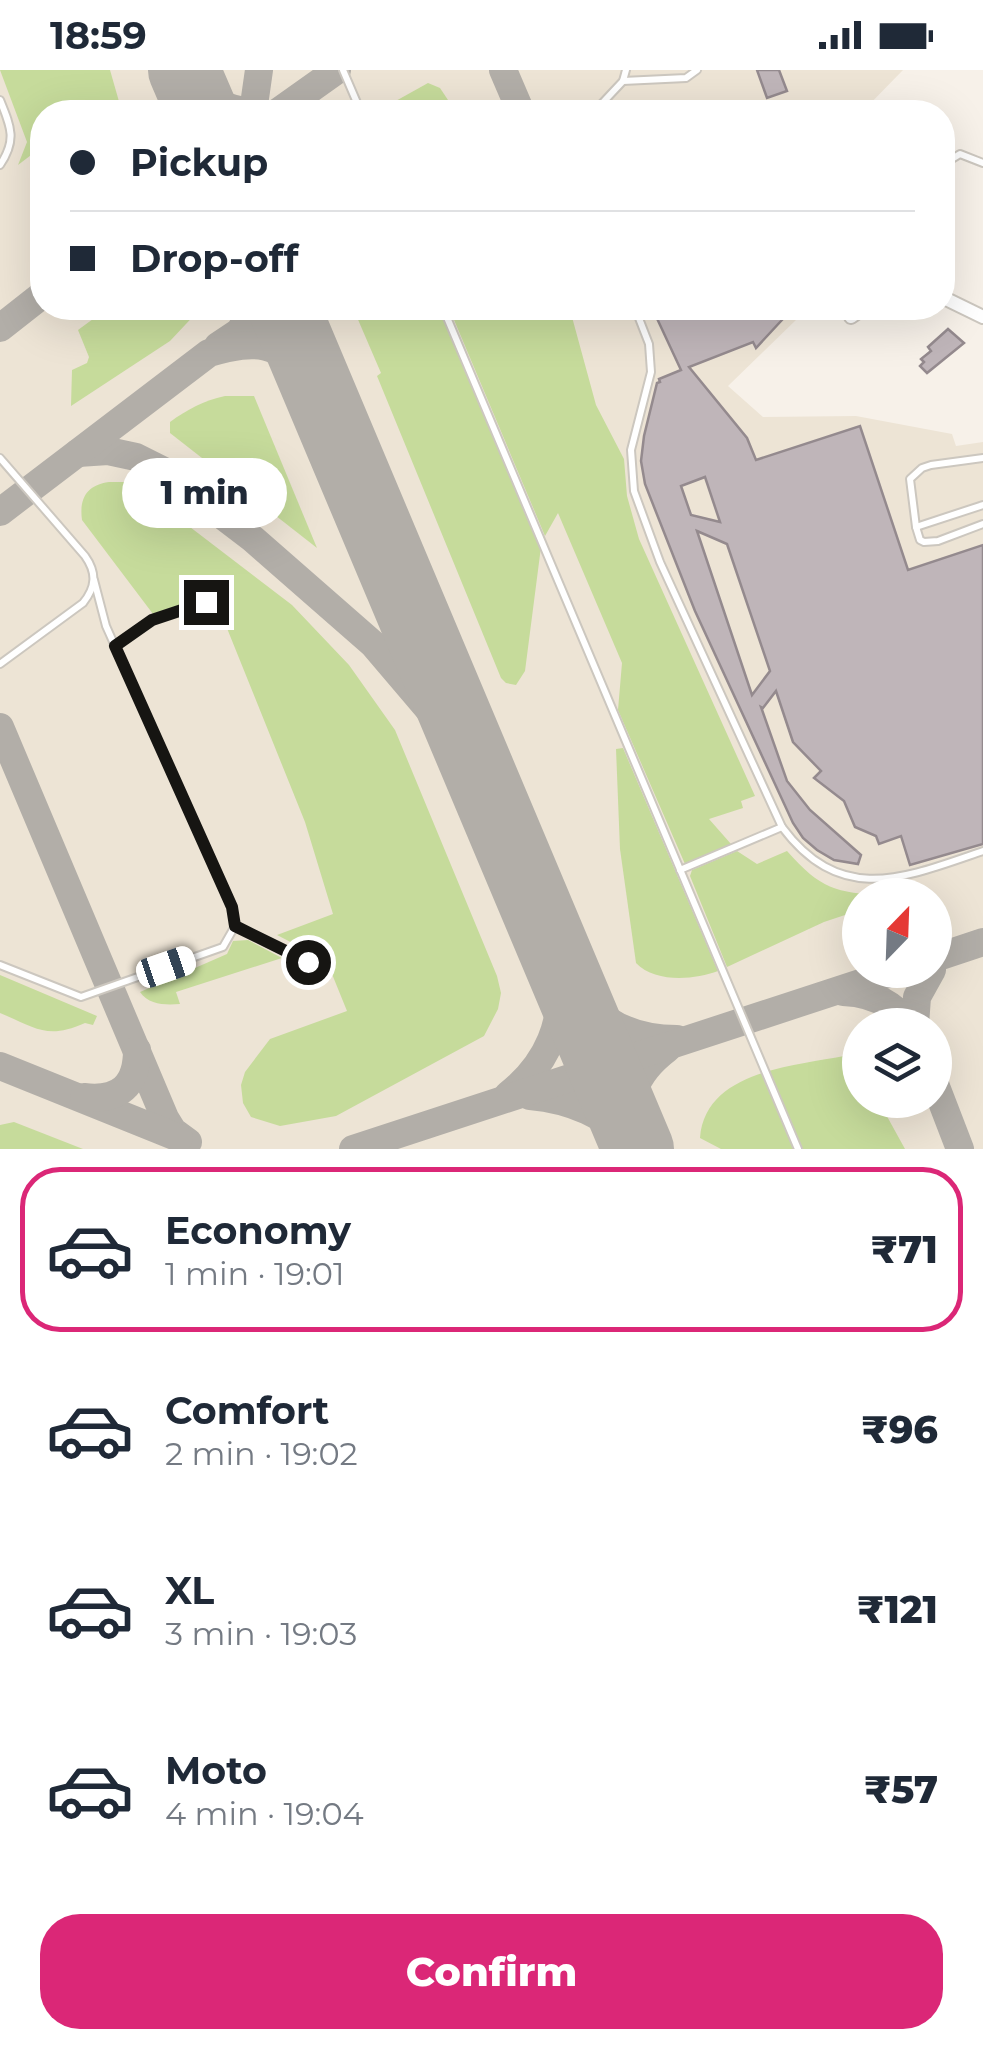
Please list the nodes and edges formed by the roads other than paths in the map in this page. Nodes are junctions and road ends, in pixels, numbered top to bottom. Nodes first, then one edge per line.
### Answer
1 (344, 70) edge
2 (626, 70) edge
3 (697, 70) edge
4 (622, 80) junction
5 (0, 100) edge
6 (356, 100) edge
7 (604, 100) edge
8 (955, 157) edge
9 (983, 162) edge
10 (0, 165) edge
11 (955, 303) edge
12 (983, 317) edge
13 (449, 320) edge
14 (640, 320) edge
15 (0, 458) edge
16 (983, 458) edge
17 (983, 504) edge
18 (983, 524) edge
19 (916, 527) junction
20 (94, 580) junction
21 (206, 602) dead end
22 (115, 646) junction
23 (0, 664) edge
24 (782, 828) junction
25 (983, 851) edge
26 (680, 870) junction
27 (235, 926) junction
28 (308, 962) dead end
29 (0, 964) edge
30 (798, 1149) edge

1 - 6 lane
2 - 4 lane
3 - 4 lane
4 - 7 lane
5 - 10 lane
8 - 9 lane
11 - 12 street
13 - 26 lane
14 - 24 lane
15 - 20 lane
16 - 19 lane
17 - 19 lane
18 - 19 lane
20 - 22 lane
20 - 23 lane
21 - 22 lane
22 - 27 lane
24 - 25 lane
24 - 26 lane
26 - 30 lane
27 - 28 lane
27 - 29 lane

